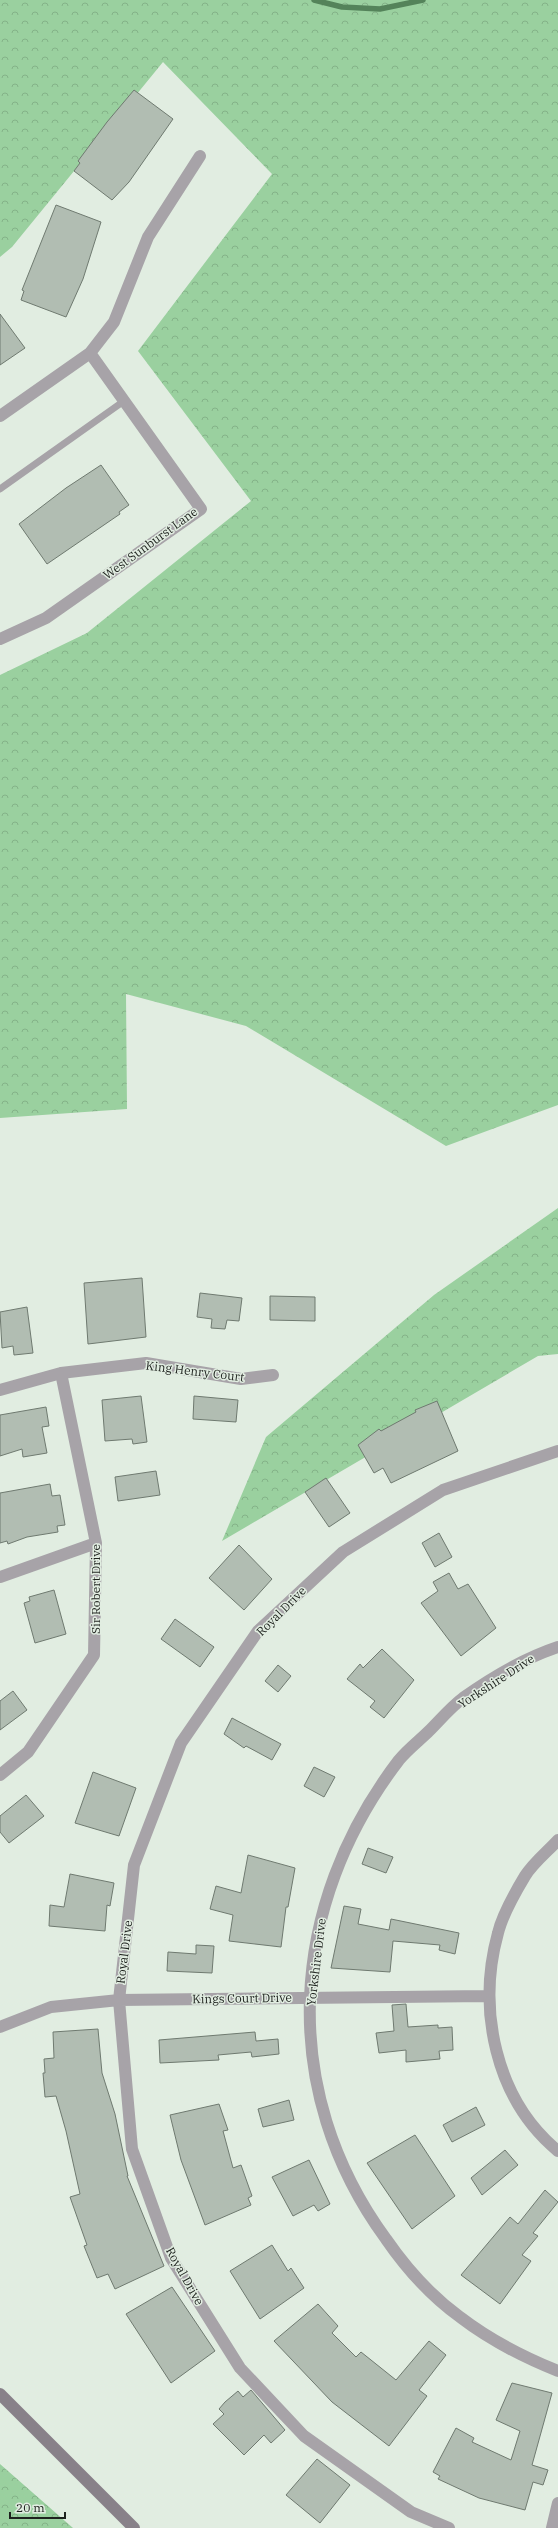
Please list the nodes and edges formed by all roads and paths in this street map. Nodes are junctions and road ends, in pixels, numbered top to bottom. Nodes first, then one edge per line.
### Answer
1 (200, 156) dead end
2 (90, 353) junction
3 (124, 401) junction
4 (0, 416) edge
5 (0, 489) edge
6 (0, 638) edge
7 (61, 1373) junction
8 (273, 1375) dead end
9 (0, 1390) edge
10 (558, 1451) edge
11 (96, 1543) junction
12 (0, 1577) edge
13 (558, 1647) edge
14 (0, 1775) edge
15 (558, 1840) edge
16 (488, 1996) junction
17 (309, 1997) junction
18 (119, 2000) junction
19 (0, 2027) edge
20 (558, 2151) edge
21 (558, 2371) edge
22 (0, 2394) edge
23 (558, 2503) edge
24 (134, 2528) edge
25 (449, 2528) edge
26 (552, 2528) edge

1 - 2 street
2 - 3 street, West Sunburst Lane
2 - 4 street
3 - 5 lane
3 - 6 street, West Sunburst Lane
7 - 8 street, King Henry Court
7 - 9 street, King Henry Court
7 - 11 street, Sir Robert Drive
10 - 18 street, Royal Drive
11 - 12 street
11 - 14 street, Sir Robert Drive
13 - 17 street, Yorkshire Drive
15 - 16 street
16 - 17 street, Kings Court Drive
16 - 20 street
17 - 18 street, Kings Court Drive
17 - 21 street, Yorkshire Drive
18 - 19 street, Kings Court Drive
18 - 25 street, Royal Drive
22 - 24 main road
23 - 26 street

